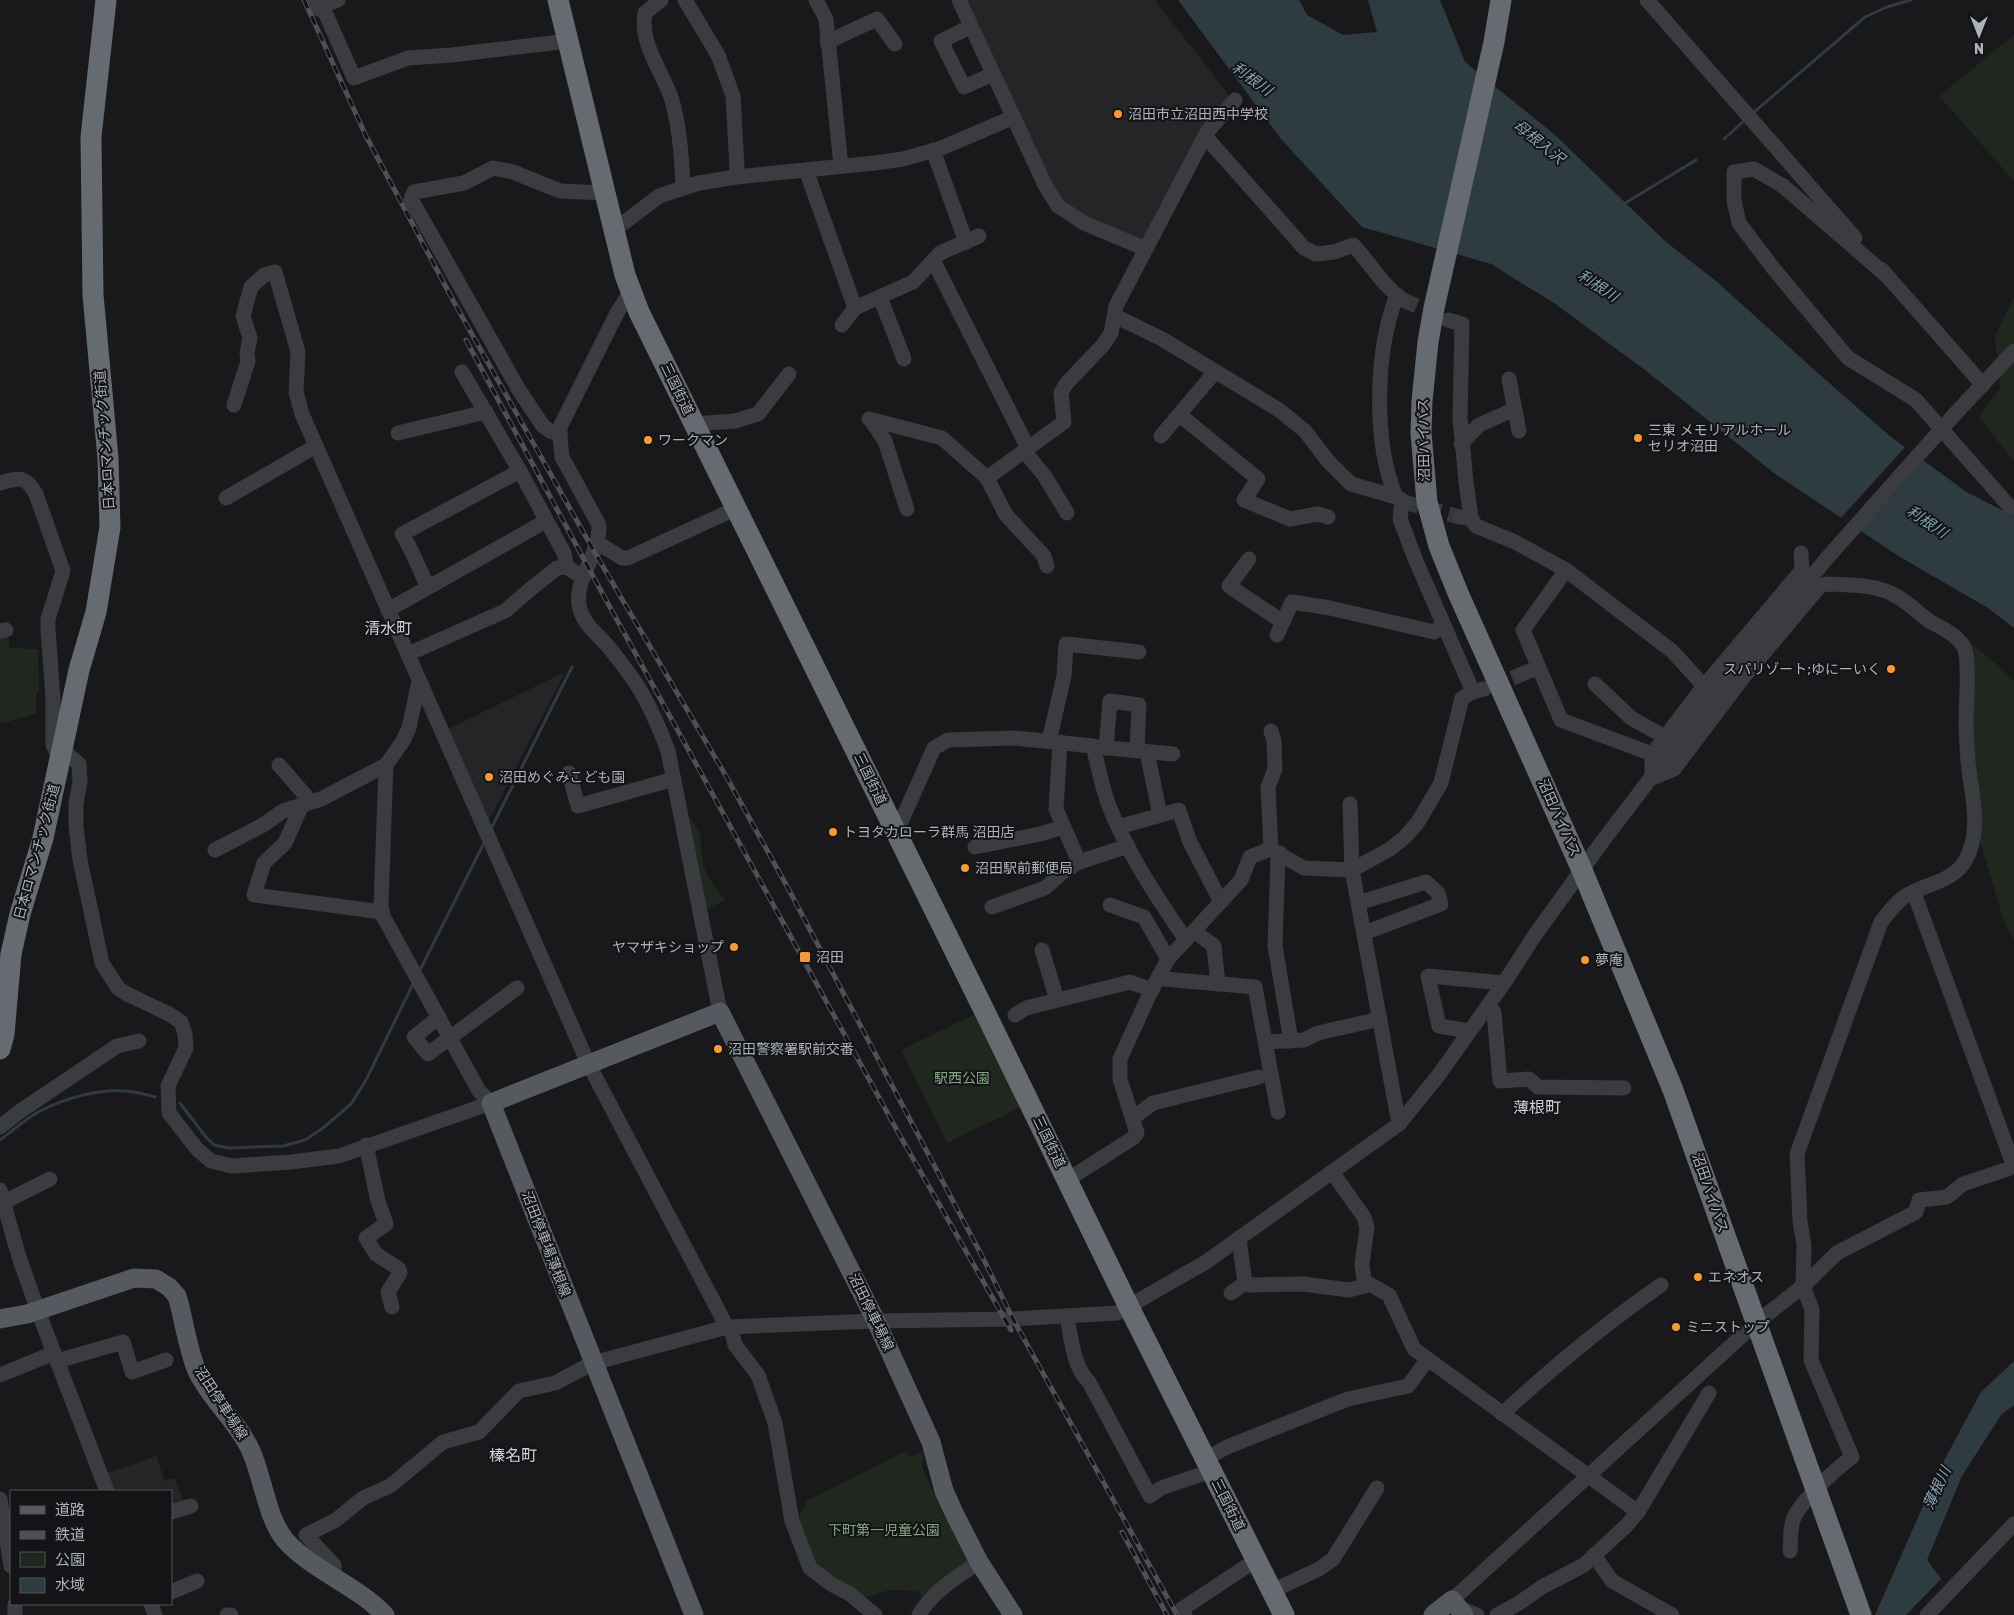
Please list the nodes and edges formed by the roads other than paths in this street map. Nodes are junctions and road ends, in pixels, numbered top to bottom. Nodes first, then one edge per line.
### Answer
1 (106, 0) edge
2 (338, 0) edge
3 (558, 0) edge
4 (661, 0) edge
5 (685, 0) edge
6 (816, 0) edge
7 (959, 0) edge
8 (1501, 0) edge
9 (1647, 0) edge
10 (316, 4) edge
11 (970, 27) junction
12 (568, 41) junction
13 (827, 42) junction
14 (895, 44) dead end
15 (993, 74) junction
16 (1236, 100) dead end
17 (1014, 117) junction
18 (1205, 136) junction
19 (932, 150) junction
20 (841, 166) junction
21 (806, 170) junction
22 (736, 176) junction
23 (683, 187) junction
24 (605, 193) junction
25 (613, 228) junction
26 (1146, 249) junction
27 (934, 262) junction
28 (1887, 276) junction
29 (631, 291) junction
30 (880, 297) junction
31 (855, 308) junction
32 (1441, 314) junction
33 (1115, 316) junction
34 (842, 325) dead end
35 (2014, 351) edge
36 (904, 359) dead end
37 (462, 372) dead end
38 (1216, 372) junction
39 (789, 374) dead end
40 (1509, 379) dead end
41 (1982, 385) junction
42 (234, 405) dead end
43 (1515, 409) junction
44 (486, 412) junction
45 (1180, 415) junction
46 (694, 424) junction
47 (1519, 431) dead end
48 (398, 433) dead end
49 (560, 434) junction
50 (1161, 436) dead end
51 (1462, 444) junction
52 (316, 446) junction
53 (1026, 449) junction
54 (520, 471) junction
55 (987, 478) junction
56 (0, 483) edge
57 (226, 498) dead end
58 (1401, 500) junction
59 (2014, 508) edge
60 (735, 509) junction
61 (907, 509) dead end
62 (1067, 513) dead end
63 (1328, 517) dead end
64 (546, 521) junction
65 (598, 543) junction
66 (1801, 553) dead end
67 (1249, 559) dead end
68 (1047, 566) dead end
69 (567, 567) junction
70 (1566, 570) junction
71 (583, 578) junction
72 (428, 587) junction
73 (388, 610) junction
74 (1443, 624) junction
75 (1139, 652) dead end
76 (408, 654) junction
77 (1538, 668) junction
78 (1522, 674) tunnel mouth
79 (420, 681) junction
80 (1595, 684) dead end
81 (1704, 686) junction
82 (1271, 731) dead end
83 (1665, 737) junction
84 (1054, 742) junction
85 (1100, 747) junction
86 (1142, 751) junction
87 (62, 753) junction
88 (1173, 754) dead end
89 (1652, 754) junction
90 (279, 764) dead end
91 (386, 765) junction
92 (569, 773) dead end
93 (1652, 778) junction
94 (674, 779) junction
95 (304, 804) junction
96 (1350, 804) dead end
97 (1160, 815) junction
98 (1064, 827) junction
99 (1118, 827) junction
100 (895, 830) junction
101 (1128, 846) junction
102 (975, 847) dead end
103 (215, 850) dead end
104 (1276, 851) junction
105 (1079, 862) junction
106 (1352, 870) junction
107 (1582, 870) junction
108 (1914, 893) junction
109 (1221, 902) junction
110 (1358, 903) junction
111 (1110, 905) dead end
112 (992, 908) dead end
113 (382, 912) junction
114 (1364, 933) junction
115 (1190, 935) junction
116 (1042, 950) dead end
117 (1168, 959) junction
118 (1155, 983) junction
119 (1504, 983) junction
120 (1218, 984) junction
121 (517, 988) dead end
122 (1057, 1000) junction
123 (1488, 1006) junction
124 (720, 1012) junction
125 (1015, 1015) dead end
126 (439, 1016) junction
127 (1380, 1019) junction
128 (1469, 1031) junction
129 (450, 1036) junction
130 (139, 1041) dead end
131 (1291, 1041) junction
132 (1266, 1042) junction
133 (0, 1049) edge
134 (588, 1063) junction
135 (1259, 1077) dead end
136 (1624, 1088) dead end
137 (491, 1103) junction
138 (1278, 1112) dead end
139 (1133, 1118) junction
140 (1399, 1124) junction
141 (0, 1127) edge
142 (366, 1145) junction
143 (1332, 1172) junction
144 (50, 1179) dead end
145 (1067, 1180) junction
146 (2, 1196) edge
147 (1239, 1238) junction
148 (1245, 1282) junction
149 (1369, 1285) junction
150 (1661, 1285) dead end
151 (1803, 1286) junction
152 (1231, 1293) dead end
153 (392, 1307) dead end
154 (1129, 1307) junction
155 (38, 1311) junction
156 (1067, 1316) junction
157 (0, 1319) edge
158 (876, 1321) junction
159 (1756, 1323) junction
160 (727, 1328) junction
161 (56, 1357) junction
162 (1428, 1359) junction
163 (166, 1360) dead end
164 (593, 1362) junction
165 (0, 1375) edge
166 (1709, 1393) dead end
167 (1502, 1414) junction
168 (1208, 1465) junction
169 (1588, 1477) junction
170 (1377, 1488) dead end
171 (107, 1490) edge
172 (0, 1499) edge
173 (191, 1506) dead end
174 (172, 1512) edge
175 (1638, 1512) junction
176 (2014, 1524) edge
177 (1790, 1551) dead end
178 (1594, 1555) junction
179 (10, 1557) edge
180 (1256, 1560) junction
181 (979, 1562) junction
182 (334, 1576) junction
183 (197, 1581) dead end
184 (1272, 1591) junction
185 (172, 1592) edge
186 (1463, 1610) edge
187 (226, 1615) edge
188 (230, 1615) edge
189 (385, 1615) edge
190 (694, 1615) edge
191 (875, 1615) edge
192 (919, 1615) edge
193 (1013, 1615) edge
194 (1185, 1615) edge
195 (1284, 1615) edge
196 (1433, 1615) edge
197 (1497, 1615) edge
198 (1672, 1615) edge
199 (1861, 1615) edge
200 (1927, 1615) edge

1 - 87 highway, 日本ロマンチック街道
2 - 10 street
3 - 12 highway, 三国街道
4 - 23 street
5 - 22 street
6 - 13 street
7 - 11 street
8 - 32 highway, 沼田バイパス
9 - 28 street
10 - 12 street
11 - 15 street
11 - 15 street
12 - 24 highway, 三国街道
13 - 14 street
13 - 20 street
15 - 17 street
16 - 18 street
17 - 19 street
17 - 26 street
18 - 26 street
18 - 58 street
19 - 20 street
19 - 27 street
20 - 21 street
21 - 22 street
21 - 31 street
22 - 23 street
23 - 25 street
24 - 25 highway, 三国街道
24 - 49 street
25 - 29 highway, 三国街道
26 - 33 street
27 - 30 street
27 - 53 street
28 - 41 street
28 - 59 street
29 - 46 highway, 三国街道
29 - 49 street
30 - 31 street
30 - 36 street
31 - 34 street
32 - 51 street
32 - 107 highway, 沼田バイパス
33 - 38 street
33 - 53 street
35 - 41 street
37 - 44 street
38 - 45 street
38 - 58 street
39 - 46 street
40 - 43 street
41 - 93 street, bridge
42 - 52 street
43 - 47 street
43 - 51 street
44 - 48 street
44 - 54 street
45 - 50 street
45 - 63 street
46 - 60 highway, 三国街道
49 - 65 street
51 - 70 street
52 - 57 street
52 - 73 street
53 - 55 street
53 - 62 street
54 - 64 street
54 - 72 street
55 - 61 street
55 - 68 street
56 - 87 street
58 - 74 street
60 - 65 street
60 - 100 highway, 三国街道
64 - 69 street
64 - 72 street
65 - 71 street
66 - 81 street
67 - 74 street
69 - 71 street
69 - 76 street
70 - 77 street
70 - 81 street
71 - 94 street
72 - 73 street
73 - 76 street
74 - 106 street
75 - 84 street
76 - 79 street
77 - 78 street
77 - 89 street
79 - 91 street
79 - 134 street
80 - 83 street
81 - 83 street
82 - 104 street
83 - 89 street
84 - 85 street
84 - 98 street
84 - 100 street
85 - 86 street
85 - 86 street
85 - 99 street
86 - 88 street
86 - 97 street
87 - 133 highway, 日本ロマンチック街道
87 - 142 street
89 - 93 street
90 - 95 street
91 - 95 street
91 - 113 street
92 - 94 street
93 - 107 street
93 - 108 street
94 - 124 street
95 - 103 street
95 - 113 street
96 - 106 street
97 - 99 street
97 - 109 street
98 - 102 street
98 - 105 street
99 - 101 street
100 - 145 highway, 三国街道
101 - 105 street
101 - 115 street
104 - 106 street
104 - 109 street
104 - 131 street
105 - 112 street
106 - 110 street
107 - 119 street
107 - 159 highway, 沼田バイパス
108 - 151 street
108 - 151 street
109 - 115 street
110 - 114 street
110 - 114 street
111 - 117 street
113 - 126 street
114 - 127 street
115 - 117 street
115 - 120 street
116 - 122 street
117 - 118 street
118 - 120 street
118 - 122 street
118 - 139 street
119 - 123 street
119 - 128 street
120 - 132 street
121 - 129 street
122 - 125 street
123 - 128 street
123 - 136 street
124 - 134 main road
124 - 158 main road, 沼田停車場線
126 - 129 street
126 - 129 street
127 - 131 street
127 - 140 street
128 - 140 street
129 - 137 street
130 - 141 street
131 - 132 street
132 - 138 street
134 - 137 main road
134 - 160 street
135 - 139 street
137 - 142 street
137 - 164 main road, 沼田停車場薄根線
139 - 145 street
140 - 143 street
142 - 153 street
143 - 147 street
143 - 149 street
144 - 146 street
145 - 154 highway, 三国街道
146 - 155 street
147 - 148 street
147 - 154 street
148 - 149 street
148 - 152 street
149 - 162 street
150 - 167 street
151 - 159 street
151 - 177 street
154 - 156 street
154 - 168 highway, 三国街道
155 - 157 main road, 沼田停車場線
155 - 161 street
155 - 182 main road, 沼田停車場線
156 - 158 street
156 - 168 street
158 - 160 street
158 - 181 main road, 沼田停車場線
159 - 169 street
159 - 199 highway, 沼田バイパス, bridge
160 - 164 street
160 - 191 street
161 - 163 street
161 - 165 street
161 - 171 street
162 - 167 street
162 - 168 street
164 - 182 street
164 - 190 main road, 沼田停車場薄根線
166 - 175 street
167 - 169 street
168 - 180 highway, 三国街道
169 - 175 street
169 - 186 street
170 - 184 street
172 - 179 street
173 - 174 street
175 - 178 street
176 - 200 street
178 - 197 street
178 - 198 street
180 - 184 highway, 三国街道
180 - 194 street
181 - 192 street
181 - 193 main road, 沼田停車場線
182 - 189 main road, 沼田停車場線
183 - 185 street
184 - 195 highway, 三国街道
186 - 196 main road
187 - 188 street

